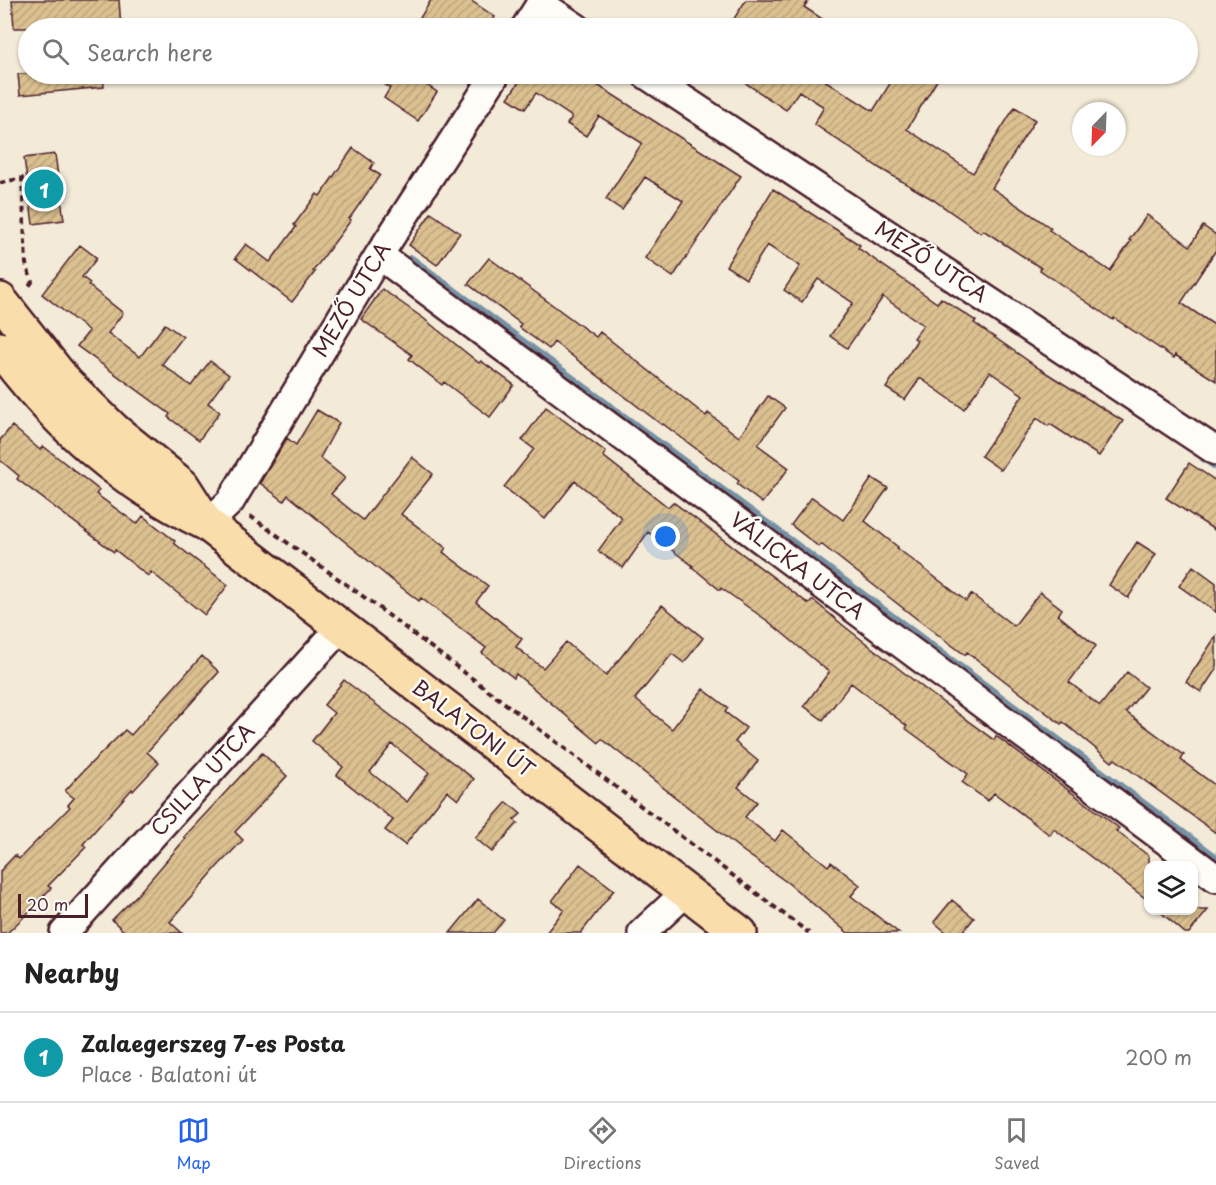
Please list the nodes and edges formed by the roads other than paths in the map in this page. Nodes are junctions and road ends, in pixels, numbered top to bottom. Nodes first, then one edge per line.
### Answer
1 (542, 2) edge
2 (532, 18) edge
3 (564, 18) edge
4 (490, 84) edge
5 (660, 84) edge
6 (379, 255) junction
7 (0, 300) edge
8 (3, 361) edge
9 (1216, 451) edge
10 (207, 524) junction
11 (341, 627) junction
12 (1216, 878) edge
13 (686, 892) junction
14 (64, 933) edge
15 (642, 933) edge
16 (740, 933) edge

1 - 2 street
1 - 3 street
4 - 6 street, MEZŐ UTCA
5 - 9 street, MEZŐ UTCA
6 - 10 street, MEZŐ UTCA
6 - 12 street, VÁLICKA UTCA
7 - 10 main road, BALATONI ÚT
8 - 10 main road, BALATONI ÚT
10 - 11 main road, BALATONI ÚT
11 - 13 main road, BALATONI ÚT
11 - 14 street, CSILLA UTCA
13 - 15 street
13 - 16 main road, BALATONI ÚT

